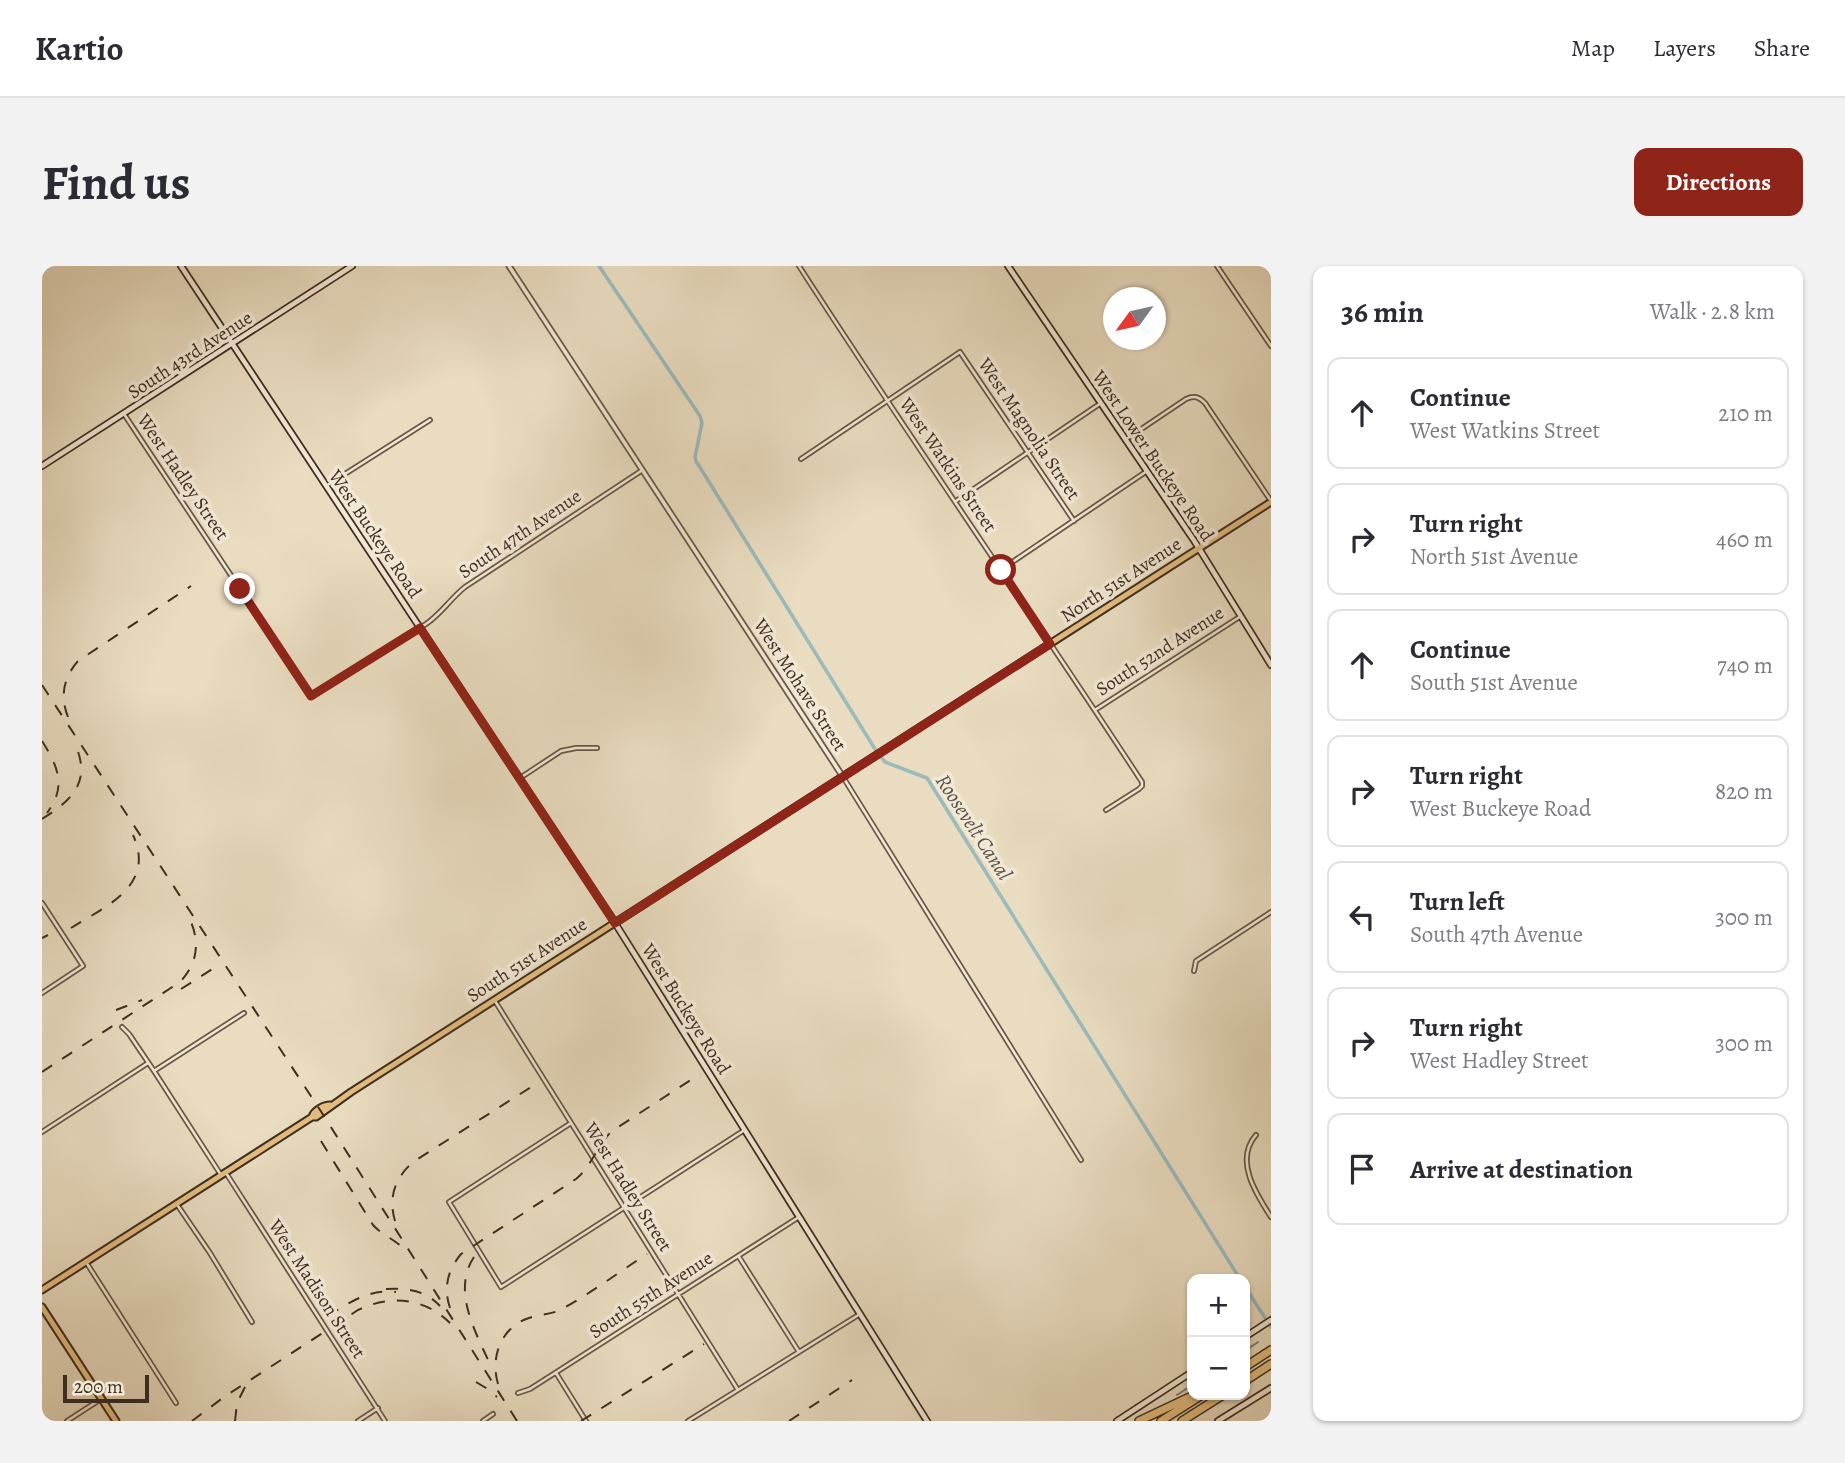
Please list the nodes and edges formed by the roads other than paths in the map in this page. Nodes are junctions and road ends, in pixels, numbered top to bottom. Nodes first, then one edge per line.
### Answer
1 (181, 266) edge
2 (352, 266) edge
3 (509, 266) edge
4 (799, 266) edge
5 (1008, 266) edge
6 (1217, 266) edge
7 (232, 344) junction
8 (1271, 346) edge
9 (887, 400) junction
10 (1101, 403) junction
11 (124, 414) junction
12 (430, 420) dead end
13 (1125, 440) junction
14 (1028, 453) junction
15 (801, 459) dead end
16 (42, 466) edge
17 (643, 470) junction
18 (1147, 471) junction
19 (326, 486) junction
20 (956, 501) junction
21 (1271, 501) edge
22 (1074, 520) junction
23 (1199, 548) junction
24 (1001, 570) junction
25 (1241, 616) junction
26 (420, 628) junction
27 (1050, 644) junction
28 (1271, 665) edge
29 (311, 696) joint
30 (1095, 710) junction
31 (597, 748) dead end
32 (882, 751) joint
33 (843, 777) junction
34 (520, 778) junction
35 (1106, 810) dead end
36 (42, 903) edge
37 (1271, 912) edge
38 (615, 923) junction
39 (1194, 971) dead end
40 (42, 993) edge
41 (494, 1000) junction
42 (244, 1013) dead end
43 (122, 1027) dead end
44 (148, 1063) junction
45 (155, 1071) junction
46 (571, 1123) junction
47 (745, 1130) junction
48 (42, 1132) edge
49 (1256, 1135) dead end
50 (1081, 1160) dead end
51 (223, 1173) junction
52 (175, 1204) junction
53 (624, 1207) junction
54 (799, 1217) junction
55 (1271, 1217) edge
56 (738, 1256) junction
57 (86, 1262) junction
58 (42, 1290) edge
59 (679, 1294) junction
60 (42, 1307) edge
61 (860, 1314) junction
62 (1271, 1320) edge
63 (253, 1322) dead end
64 (1250, 1334) edge
65 (1271, 1350) edge
66 (799, 1352) junction
67 (1250, 1364) edge
68 (1271, 1364) edge
69 (556, 1373) junction
70 (1187, 1374) edge
71 (1250, 1378) edge
72 (1271, 1388) edge
73 (738, 1390) junction
74 (518, 1393) dead end
75 (1187, 1398) edge
76 (101, 1399) junction
77 (1194, 1400) edge
78 (1217, 1400) edge
79 (1218, 1400) edge
80 (176, 1404) dead end
81 (377, 1408) junction
82 (493, 1414) dead end
83 (67, 1421) edge
84 (116, 1421) edge
85 (358, 1421) edge
86 (385, 1421) edge
87 (483, 1421) edge
88 (586, 1421) edge
89 (688, 1421) edge
90 (927, 1421) edge
91 (1117, 1421) edge
92 (1139, 1421) edge
93 (1161, 1421) edge
94 (1182, 1421) edge
95 (1190, 1421) edge
96 (1218, 1421) edge

1 - 7 main road, West Buckeye Road
2 - 7 main road, South 43rd Avenue
3 - 17 street, West Mohave Street
4 - 9 street, West Watkins Street
5 - 10 main road, West Lower Buckeye Road
6 - 8 street
7 - 11 main road, South 43rd Avenue
7 - 19 main road, West Buckeye Road
9 - 14 street, West Magnolia Street
9 - 15 street
9 - 20 street, West Watkins Street
10 - 13 main road, West Lower Buckeye Road
10 - 14 street
11 - 16 main road, South 43rd Avenue
11 - 29 street, West Hadley Street
12 - 19 street
13 - 18 main road, West Lower Buckeye Road
13 - 21 street
14 - 20 street
14 - 22 street, West Magnolia Street
17 - 26 street, South 47th Avenue
17 - 33 street, West Mohave Street
18 - 22 street
18 - 23 main road, West Lower Buckeye Road
19 - 26 main road, West Buckeye Road
20 - 24 street, West Watkins Street
21 - 23 main road, North 51st Avenue
22 - 24 street
23 - 25 main road, West Lower Buckeye Road
23 - 27 main road, North 51st Avenue
24 - 27 street, West Watkins Street
25 - 28 main road, West Lower Buckeye Road
25 - 30 street, South 52nd Avenue
26 - 29 street, South 47th Avenue
26 - 34 main road, West Buckeye Road
27 - 30 street, West Watkins Street
27 - 32 main road, North 51st Avenue
30 - 35 street, West Watkins Street
31 - 34 street
32 - 33 main road, South 51st Avenue
33 - 38 main road, South 51st Avenue
33 - 50 street, West Mohave Street
34 - 38 main road, West Buckeye Road
36 - 40 street
37 - 39 street
38 - 41 main road, South 51st Avenue
38 - 47 main road, West Buckeye Road
41 - 46 street, West Hadley Street
41 - 51 main road, South 51st Avenue
42 - 45 street
43 - 44 street, West Madison Street
44 - 45 street, West Madison Street
44 - 48 street
45 - 51 street, West Madison Street
46 - 53 street, West Hadley Street
46 - 53 street
47 - 53 street
47 - 54 main road, West Buckeye Road
49 - 55 street
51 - 52 main road, South 51st Avenue
51 - 81 street, West Madison Street
52 - 57 main road
52 - 63 street
53 - 59 street, West Hadley Street
54 - 56 street, South 55th Avenue
54 - 61 main road, West Buckeye Road
56 - 59 street, South 55th Avenue
56 - 66 street
57 - 58 main road
57 - 80 street
59 - 69 street, South 55th Avenue
59 - 73 street, West Hadley Street
60 - 76 main road
61 - 66 street
61 - 90 main road, West Buckeye Road
62 - 64 main road
65 - 67 highway
66 - 73 street
68 - 71 highway
69 - 74 street, South 55th Avenue
69 - 88 street
70 - 91 main road
72 - 96 main road
73 - 89 street
75 - 92 highway
76 - 83 street
76 - 84 main road
77 - 93 highway
78 - 94 highway
79 - 95 highway
81 - 85 street
81 - 86 street, West Madison Street
82 - 87 street

